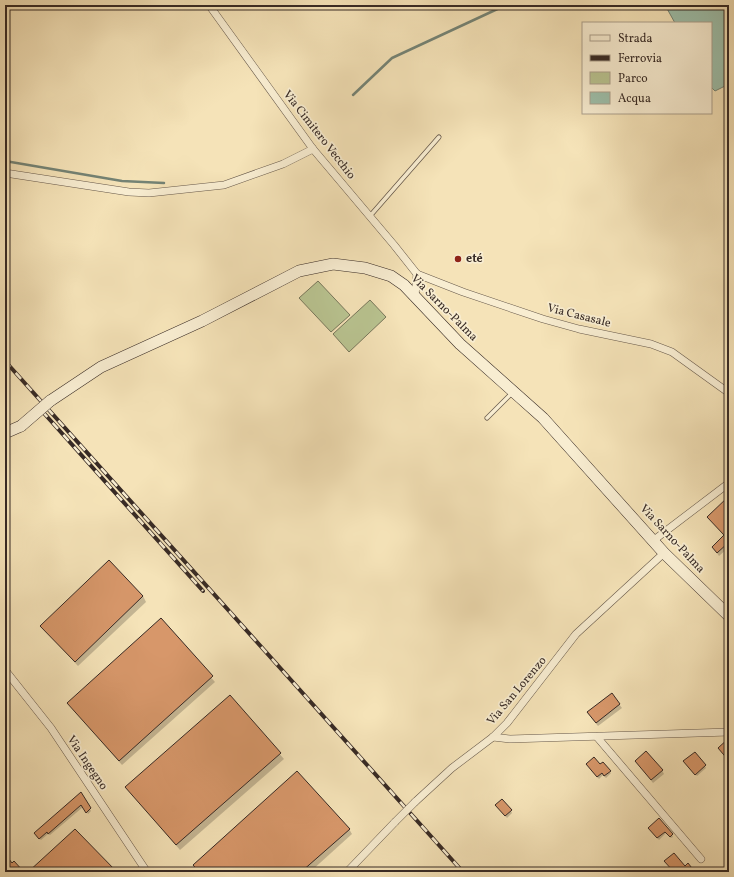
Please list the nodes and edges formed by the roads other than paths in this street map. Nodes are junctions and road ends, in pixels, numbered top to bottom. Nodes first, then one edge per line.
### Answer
1 (209, 5) edge
2 (439, 137) dead end
3 (313, 149) junction
4 (5, 173) edge
5 (370, 216) junction
6 (416, 274) junction
7 (415, 296) junction
8 (514, 391) junction
9 (729, 393) edge
10 (487, 418) dead end
11 (5, 433) edge
12 (729, 483) edge
13 (654, 540) junction
14 (664, 552) junction
15 (729, 616) edge
16 (5, 670) edge
17 (729, 732) edge
18 (597, 736) junction
19 (493, 737) junction
20 (701, 859) dead end
21 (147, 872) edge
22 (347, 872) edge

1 - 3 street, Via Cimitero Vecchio
2 - 5 lane
3 - 4 street
3 - 5 street, Via Cimitero Vecchio
5 - 6 street, Via Cimitero Vecchio
6 - 7 street
6 - 9 street, Via Casasale
7 - 8 main road, Via Sarno-Palma
7 - 11 main road, Via Sarno-Palma, bridge
8 - 10 lane
8 - 13 main road, Via Sarno-Palma
12 - 13 street
13 - 14 main road, Via Sarno-Palma
14 - 15 main road, Via Sarno-Palma
14 - 19 street, Via San Lorenzo
16 - 21 street, Via Ingegno
17 - 18 street
18 - 19 street
18 - 20 street
19 - 22 street, Via San Lorenzo, bridge

